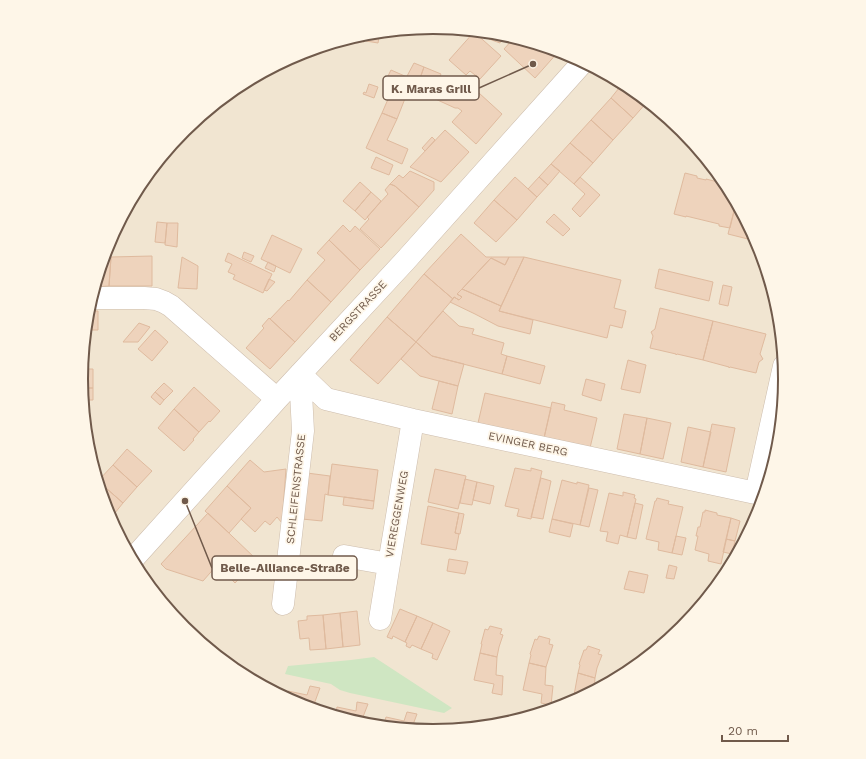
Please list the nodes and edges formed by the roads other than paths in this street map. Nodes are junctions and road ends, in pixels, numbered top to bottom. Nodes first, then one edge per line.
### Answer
1 (579, 67) edge
2 (97, 298) edge
3 (300, 374) junction
4 (778, 393) edge
5 (277, 399) junction
6 (413, 420) junction
7 (761, 489) edge
8 (759, 494) edge
9 (136, 555) edge
10 (344, 556) dead end
11 (389, 564) junction
12 (283, 604) dead end
13 (380, 619) dead end

1 - 3 street, BERGSTRASSE
2 - 5 street
3 - 5 street, BERGSTRASSE
3 - 6 street, EVINGER BERG
3 - 12 street, SCHLEIFENSTRASSE
4 - 7 street
5 - 9 street, BERGSTRASSE
6 - 8 street, EVINGER BERG
6 - 11 street, VIEREGGENWEG
10 - 11 street, VIEREGGENWEG
11 - 13 street

